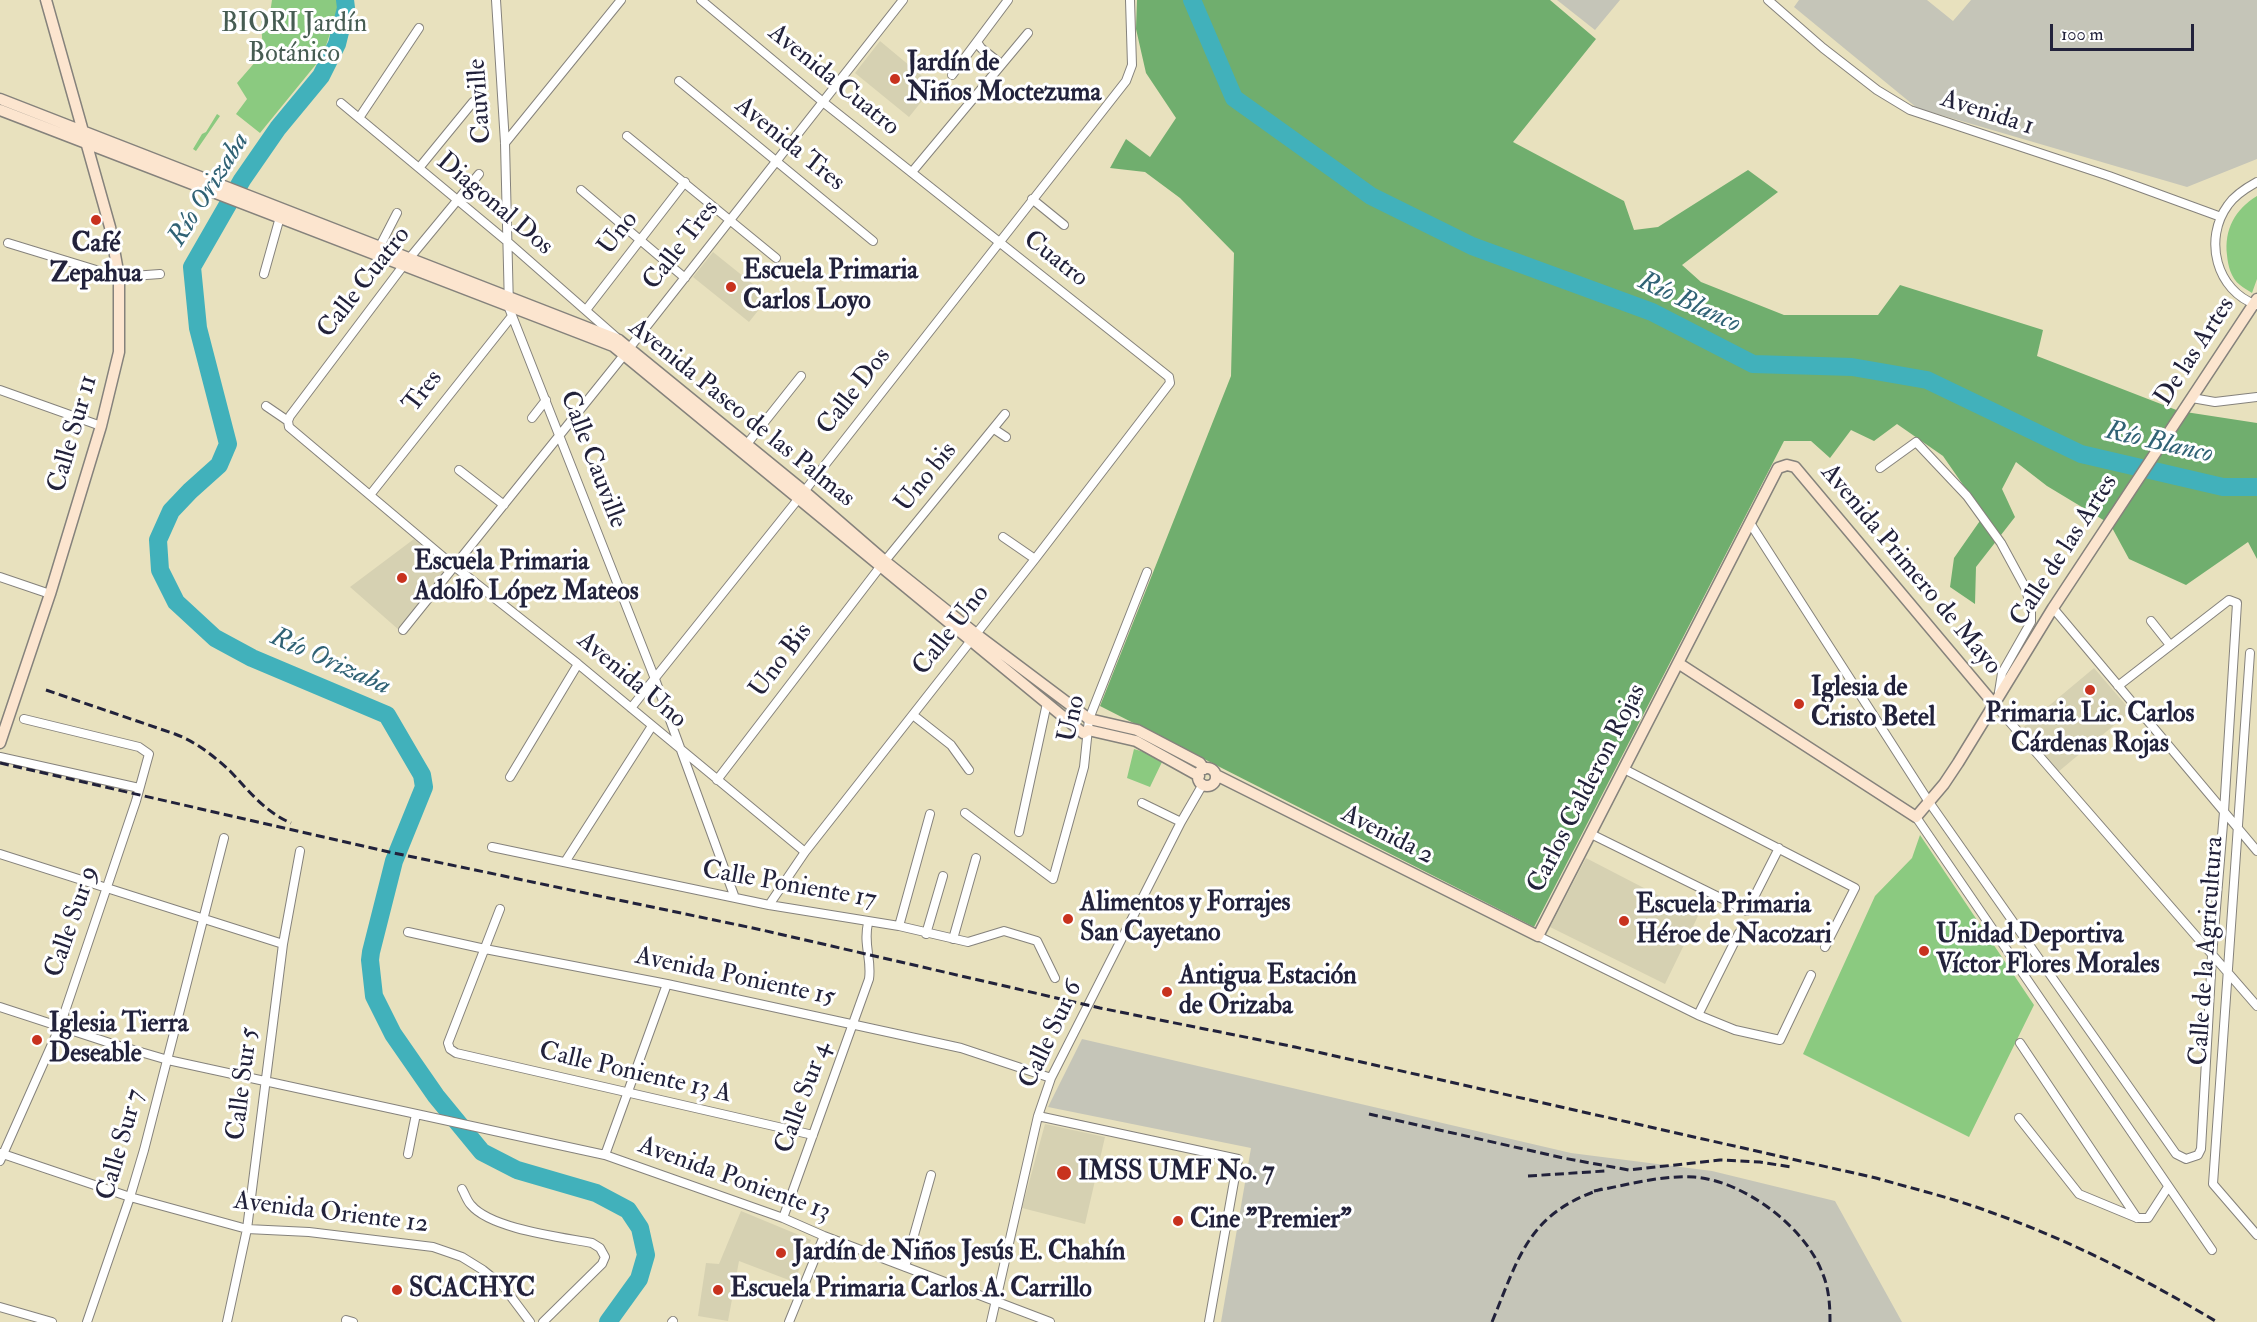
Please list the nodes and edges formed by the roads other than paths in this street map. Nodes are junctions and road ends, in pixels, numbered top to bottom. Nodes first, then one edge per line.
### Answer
1 (46, 0) edge
2 (496, 0) edge
3 (621, 0) edge
4 (701, 0) edge
5 (903, 0) edge
6 (1008, 0) edge
7 (1130, 0) edge
8 (1768, 0) edge
9 (419, 28) dead end
10 (1028, 33) dead end
11 (978, 42) junction
12 (1001, 64) junction
13 (952, 75) dead end
14 (679, 81) dead end
15 (0, 99) edge
16 (473, 102) dead end
17 (823, 102) junction
18 (341, 103) dead end
19 (0, 110) edge
20 (358, 118) junction
21 (81, 130) junction
22 (627, 136) dead end
23 (85, 142) junction
24 (506, 143) junction
25 (775, 161) junction
26 (419, 168) junction
27 (912, 172) junction
28 (479, 174) dead end
29 (685, 182) junction
30 (2257, 182) edge
31 (581, 190) dead end
32 (224, 191) junction
33 (1032, 199) junction
34 (458, 200) junction
35 (252, 201) junction
36 (397, 213) dead end
37 (280, 217) junction
38 (2221, 217) junction
39 (730, 219) junction
40 (1064, 225) dead end
41 (640, 241) junction
42 (873, 241) dead end
43 (998, 242) junction
44 (9, 243) dead end
45 (509, 243) junction
46 (380, 246) junction
47 (776, 258) dead end
48 (407, 262) junction
49 (264, 273) dead end
50 (160, 274) dead end
51 (119, 277) junction
52 (684, 278) junction
53 (2256, 303) edge
54 (509, 307) junction
55 (586, 310) junction
56 (619, 340) junction
57 (627, 351) junction
58 (801, 376) dead end
59 (1170, 383) joint
60 (0, 390) edge
61 (2192, 398) junction
62 (2257, 398) edge
63 (546, 400) junction
64 (266, 406) dead end
65 (1005, 414) dead end
66 (532, 418) dead end
67 (288, 421) junction
68 (101, 426) junction
69 (994, 429) junction
70 (2172, 429) joint
71 (559, 434) junction
72 (1006, 437) dead end
73 (747, 444) junction
74 (1787, 465) joint
75 (1880, 468) dead end
76 (459, 470) dead end
77 (370, 495) junction
78 (802, 495) junction
79 (504, 505) junction
80 (1750, 523) junction
81 (1003, 537) dead end
82 (1035, 559) junction
83 (883, 565) junction
84 (454, 566) junction
85 (1147, 572) dead end
86 (0, 577) edge
87 (50, 594) junction
88 (2053, 608) junction
89 (2151, 621) dead end
90 (404, 630) dead end
91 (973, 638) junction
92 (2170, 645) junction
93 (2250, 653) dead end
94 (1678, 663) junction
95 (578, 664) junction
96 (656, 679) junction
97 (2118, 686) junction
98 (1996, 700) junction
99 (1047, 703) junction
100 (632, 708) junction
101 (913, 715) junction
102 (24, 719) dead end
103 (1089, 725) junction
104 (652, 726) junction
105 (0, 743) edge
106 (683, 751) junction
107 (0, 757) edge
108 (1624, 770) junction
109 (969, 771) dead end
110 (1216, 775) junction
111 (1202, 776) junction
112 (510, 777) dead end
113 (717, 780) junction
114 (138, 791) junction
115 (1929, 802) junction
116 (1142, 803) dead end
117 (965, 813) dead end
118 (930, 814) dead end
119 (2226, 814) junction
120 (1916, 817) junction
121 (1181, 822) junction
122 (2235, 826) junction
123 (1019, 832) dead end
124 (1591, 834) junction
125 (224, 838) dead end
126 (492, 848) dead end
127 (1779, 848) junction
128 (300, 851) dead end
129 (2257, 851) edge
130 (805, 852) junction
131 (0, 854) edge
132 (976, 858) dead end
133 (565, 862) junction
134 (943, 876) dead end
135 (106, 888) junction
136 (735, 898) junction
137 (769, 905) junction
138 (500, 909) dead end
139 (203, 919) junction
140 (868, 923) junction
141 (898, 926) junction
142 (408, 932) dead end
143 (1739, 933) dead end
144 (927, 934) junction
145 (1538, 936) junction
146 (953, 939) junction
147 (283, 944) junction
148 (1824, 947) dead end
149 (485, 950) junction
150 (2212, 956) junction
151 (2223, 966) junction
152 (1811, 975) dead end
153 (1055, 978) dead end
154 (668, 984) junction
155 (2257, 1006) edge
156 (0, 1007) edge
157 (1698, 1015) junction
158 (853, 1025) junction
159 (60, 1026) junction
160 (2020, 1043) dead end
161 (168, 1060) junction
162 (1051, 1078) junction
163 (265, 1083) junction
164 (627, 1094) junction
165 (416, 1114) junction
166 (1038, 1116) junction
167 (2019, 1118) dead end
168 (813, 1135) junction
169 (408, 1154) dead end
170 (605, 1155) junction
171 (1, 1156) edge
172 (931, 1175) dead end
173 (2168, 1187) junction
174 (462, 1188) dead end
175 (130, 1197) junction
176 (783, 1218) junction
177 (2137, 1218) junction
178 (246, 1229) junction
179 (2257, 1235) edge
180 (824, 1236) junction
181 (2212, 1250) dead end
182 (905, 1266) junction
183 (997, 1302) junction
184 (0, 1307) edge
185 (52, 1322) edge
186 (87, 1322) edge
187 (227, 1322) edge
188 (530, 1322) edge
189 (543, 1322) edge
190 (789, 1322) edge
191 (991, 1322) edge
192 (1050, 1322) edge
193 (1209, 1322) edge

1 - 21 street, Calle Sur 11
2 - 24 street, Cauville
3 - 24 street
4 - 17 street, Avenida Cuatro
5 - 17 street, Calle Tres
6 - 11 street
7 - 33 street, Calle Dos
8 - 38 street, Avenida 1
9 - 20 street
10 - 12 street
11 - 12 street
11 - 13 street
12 - 27 street
14 - 25 street, Avenida Tres
15 - 21 street, Avenida Paseo de las Palmas
16 - 26 street
17 - 25 street, Calle Tres
17 - 27 street, Avenida Cuatro
18 - 20 street, Diagonal Dos
19 - 23 street, Avenida Paseo de las Palmas
20 - 26 street, Diagonal Dos
21 - 23 street, Calle Sur 11
21 - 32 street, Avenida Paseo de las Palmas
22 - 29 street
23 - 32 street, Avenida Paseo de las Palmas
23 - 51 street, Calle Sur 11
24 - 45 street, Cauville
25 - 39 street, Calle Tres
25 - 42 street, Avenida Tres
26 - 34 street, Diagonal Dos
27 - 43 street, Cuatro
28 - 34 street, Calle Cuatro
29 - 39 street
29 - 41 street, Uno
30 - 38 street
31 - 41 street
32 - 35 street, Avenida Paseo de las Palmas
33 - 40 street
33 - 43 street, Calle Dos
34 - 45 street, Diagonal Dos
34 - 48 street, Calle Cuatro
35 - 37 street, Avenida Paseo de las Palmas
35 - 46 street, Avenida Paseo de las Palmas
36 - 46 street
37 - 48 street, Avenida Paseo de las Palmas
37 - 49 street
38 - 53 street
39 - 47 street
39 - 52 street, Calle Tres
41 - 52 street
41 - 55 street, Uno
43 - 59 street, Cuatro
43 - 78 street, Calle Dos
44 - 51 street
45 - 54 street, Cauville
45 - 55 street, Diagonal Dos
46 - 48 street, Avenida Paseo de las Palmas
48 - 54 street, Avenida Paseo de las Palmas
48 - 67 street, Calle Cuatro
50 - 51 street
51 - 68 street, Calle Sur 11
52 - 57 street, Calle Tres
53 - 61 street, De las Artes
54 - 56 street, Avenida Paseo de las Palmas
54 - 57 street, Avenida Paseo de las Palmas
54 - 63 street, Calle Cauville
54 - 77 street, Tres
55 - 56 street, Diagonal Dos
56 - 57 street, Avenida Paseo de las Palmas
57 - 71 street, Calle Tres
57 - 73 street, Avenida Paseo de las Palmas
57 - 78 street, Avenida Paseo de las Palmas
58 - 73 street
59 - 82 street, Calle Uno
60 - 68 street
61 - 62 street
61 - 70 street, De las Artes
63 - 66 street
63 - 71 street, Calle Cauville
64 - 67 street, Avenida Uno
65 - 69 street, Uno bis
67 - 77 street, Avenida Uno
68 - 87 street, Calle Sur 11
69 - 72 street
69 - 83 street, Uno bis
70 - 88 street, Calle de las Artes
71 - 79 street, Calle Tres
71 - 96 street, Calle Cauville
73 - 78 street, Avenida Paseo de las Palmas
74 - 80 street, Carlos Calderon Rojas
74 - 98 street, Avenida Primero de Mayo
75 - 98 street
76 - 79 street
77 - 84 street, Avenida Uno
78 - 83 street, Avenida Paseo de las Palmas
78 - 96 street, Calle Dos
79 - 84 street, Calle Tres
80 - 94 street, Carlos Calderon Rojas
80 - 115 street
81 - 82 street
82 - 91 street, Calle Uno
83 - 91 street, Avenida Paseo de las Palmas
83 - 113 street, Uno Bis
84 - 90 street, Calle Tres
84 - 95 street, Avenida Uno
85 - 103 street, Uno
86 - 87 street
87 - 105 street, Calle Sur 11
88 - 97 street
88 - 98 street, Calle de las Artes
89 - 92 street
91 - 99 street, Avenida Paseo de las Palmas
91 - 101 street, Calle Uno
91 - 103 street, Avenida Paseo de las Palmas
92 - 97 street
92 - 119 street, Calle de la Agricultura
93 - 122 street, Calle de la Agricultura
94 - 108 street, Carlos Calderon Rojas
94 - 120 street
95 - 100 street, Avenida Uno
95 - 112 street
96 - 100 street, Calle Dos
96 - 106 street, Calle Cauville
97 - 119 street
98 - 115 street, Calle de las Artes
98 - 150 street, Avenida Primero de Mayo
99 - 103 street, Avenida Paseo de las Palmas
99 - 123 street
100 - 104 street, Avenida Uno
101 - 109 street
101 - 130 street, Calle Uno
102 - 114 street, Calle Sur 9
103 - 111 street, Avenida Paseo de las Palmas
103 - 117 street, Uno
104 - 106 street, Avenida Uno
104 - 133 street
106 - 113 street, Avenida Uno
106 - 136 street, Calle Cauville
107 - 114 street
108 - 124 street, Carlos Calderon Rojas
108 - 127 street
110 - 111 street, Avenida Paseo de las Palmas
110 - 111 street
110 - 145 street, Avenida 2
111 - 121 street, Calle Sur 6
113 - 130 street, Avenida Uno
114 - 135 street, Calle Sur 9
115 - 120 street, Calle de las Artes
115 - 150 street, Calle de la Agricultura
116 - 121 street
118 - 141 street
119 - 122 street
119 - 150 street, Calle de la Agricultura
120 - 173 street
121 - 162 street, Calle Sur 6
122 - 129 street
122 - 151 street, Calle de la Agricultura
124 - 127 street
124 - 145 street, Carlos Calderon Rojas
125 - 139 street, Calle Sur 7
126 - 133 street, Calle Poniente 17
127 - 148 street
128 - 147 street, Calle Sur 5
130 - 137 street, Calle Uno
131 - 135 street
132 - 146 street
133 - 136 street, Calle Poniente 17
134 - 144 street
135 - 139 street
135 - 159 street, Calle Sur 9
136 - 137 street, Calle Poniente 17
137 - 140 street, Calle Poniente 17
138 - 149 street
139 - 147 street
139 - 161 street, Calle Sur 7
140 - 141 street, Calle Poniente 17
140 - 158 street, Calle Sur 4
141 - 144 street, Calle Poniente 17
142 - 149 street, Avenida Poniente 15
143 - 157 street
144 - 146 street, Calle Poniente 17
145 - 157 street
146 - 153 street, Calle Poniente 17
147 - 163 street, Calle Sur 5
149 - 154 street, Avenida Poniente 15
149 - 164 street, Calle Poniente 13 A
150 - 151 street, Avenida Primero de Mayo
151 - 155 street, Avenida Primero de Mayo
151 - 179 street, Calle de la Agricultura
152 - 157 street
154 - 158 street, Avenida Poniente 15
154 - 164 street
156 - 159 street, Avenida Poniente 13
158 - 162 street, Avenida Poniente 15
158 - 168 street, Calle Sur 4
159 - 161 street, Avenida Poniente 13
159 - 171 street, Calle Sur 9
160 - 177 street
161 - 163 street, Avenida Poniente 13
161 - 175 street, Calle Sur 7
162 - 166 street, Calle Sur 6
163 - 165 street, Avenida Poniente 13
163 - 178 street, Calle Sur 5
164 - 168 street, Calle Poniente 13 A
164 - 170 street
165 - 169 street
165 - 170 street, Avenida Poniente 13
166 - 183 street, Calle Sur 6
166 - 193 street
167 - 177 street
168 - 176 street, Calle Sur 4
170 - 176 street, Avenida Poniente 13
171 - 175 street, Avenida Oriente 12
172 - 182 street
173 - 177 street
173 - 181 street
174 - 189 street
175 - 178 street, Avenida Oriente 12
175 - 186 street, Calle Sur 7
176 - 180 street, Avenida Poniente 13
178 - 187 street, Calle Sur 5
178 - 188 street, Avenida Oriente 12
180 - 182 street, Avenida Poniente 13
180 - 190 street
182 - 183 street, Avenida Poniente 13
183 - 191 street, Calle Sur 6
183 - 192 street, Avenida Poniente 13
184 - 185 street

